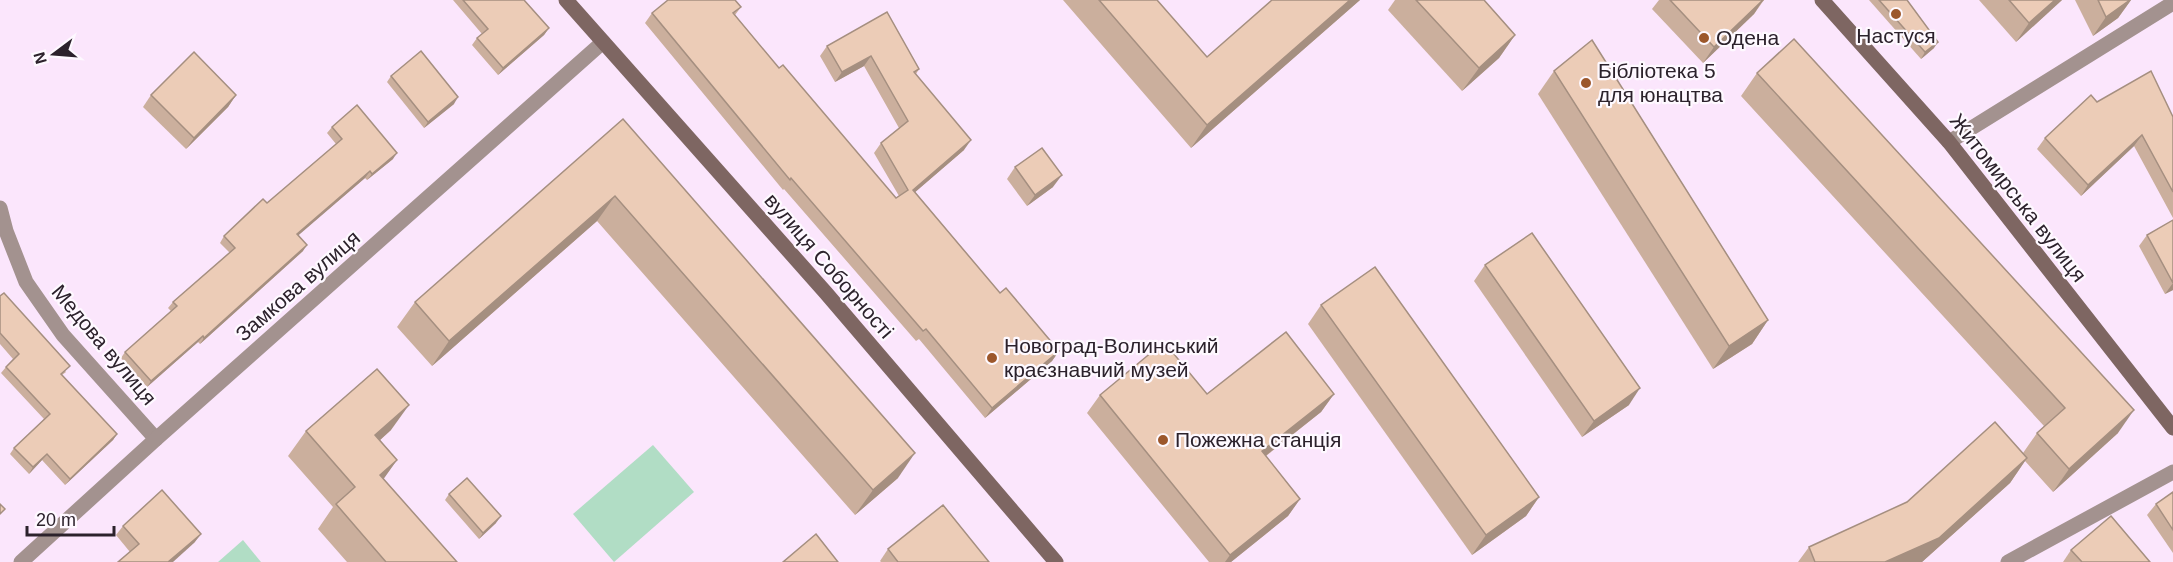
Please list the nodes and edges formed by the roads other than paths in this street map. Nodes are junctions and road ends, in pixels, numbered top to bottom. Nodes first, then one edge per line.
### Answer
1 (566, 0) edge
2 (1822, 0) edge
3 (2173, 3) edge
4 (603, 42) junction
5 (1949, 142) junction
6 (0, 208) edge
7 (2173, 428) edge
8 (156, 439) junction
9 (2173, 472) edge
10 (21, 562) edge
11 (1056, 562) edge
12 (2008, 562) edge

1 - 4 street, вулиця Соборності
2 - 5 street, Житомирська вулиця
3 - 5 street
4 - 8 street, Замкова вулиця
4 - 11 street, вулиця Соборності
5 - 7 street, Житомирська вулиця
6 - 8 street, Медова вулиця
8 - 10 street, Замкова вулиця
9 - 12 street

